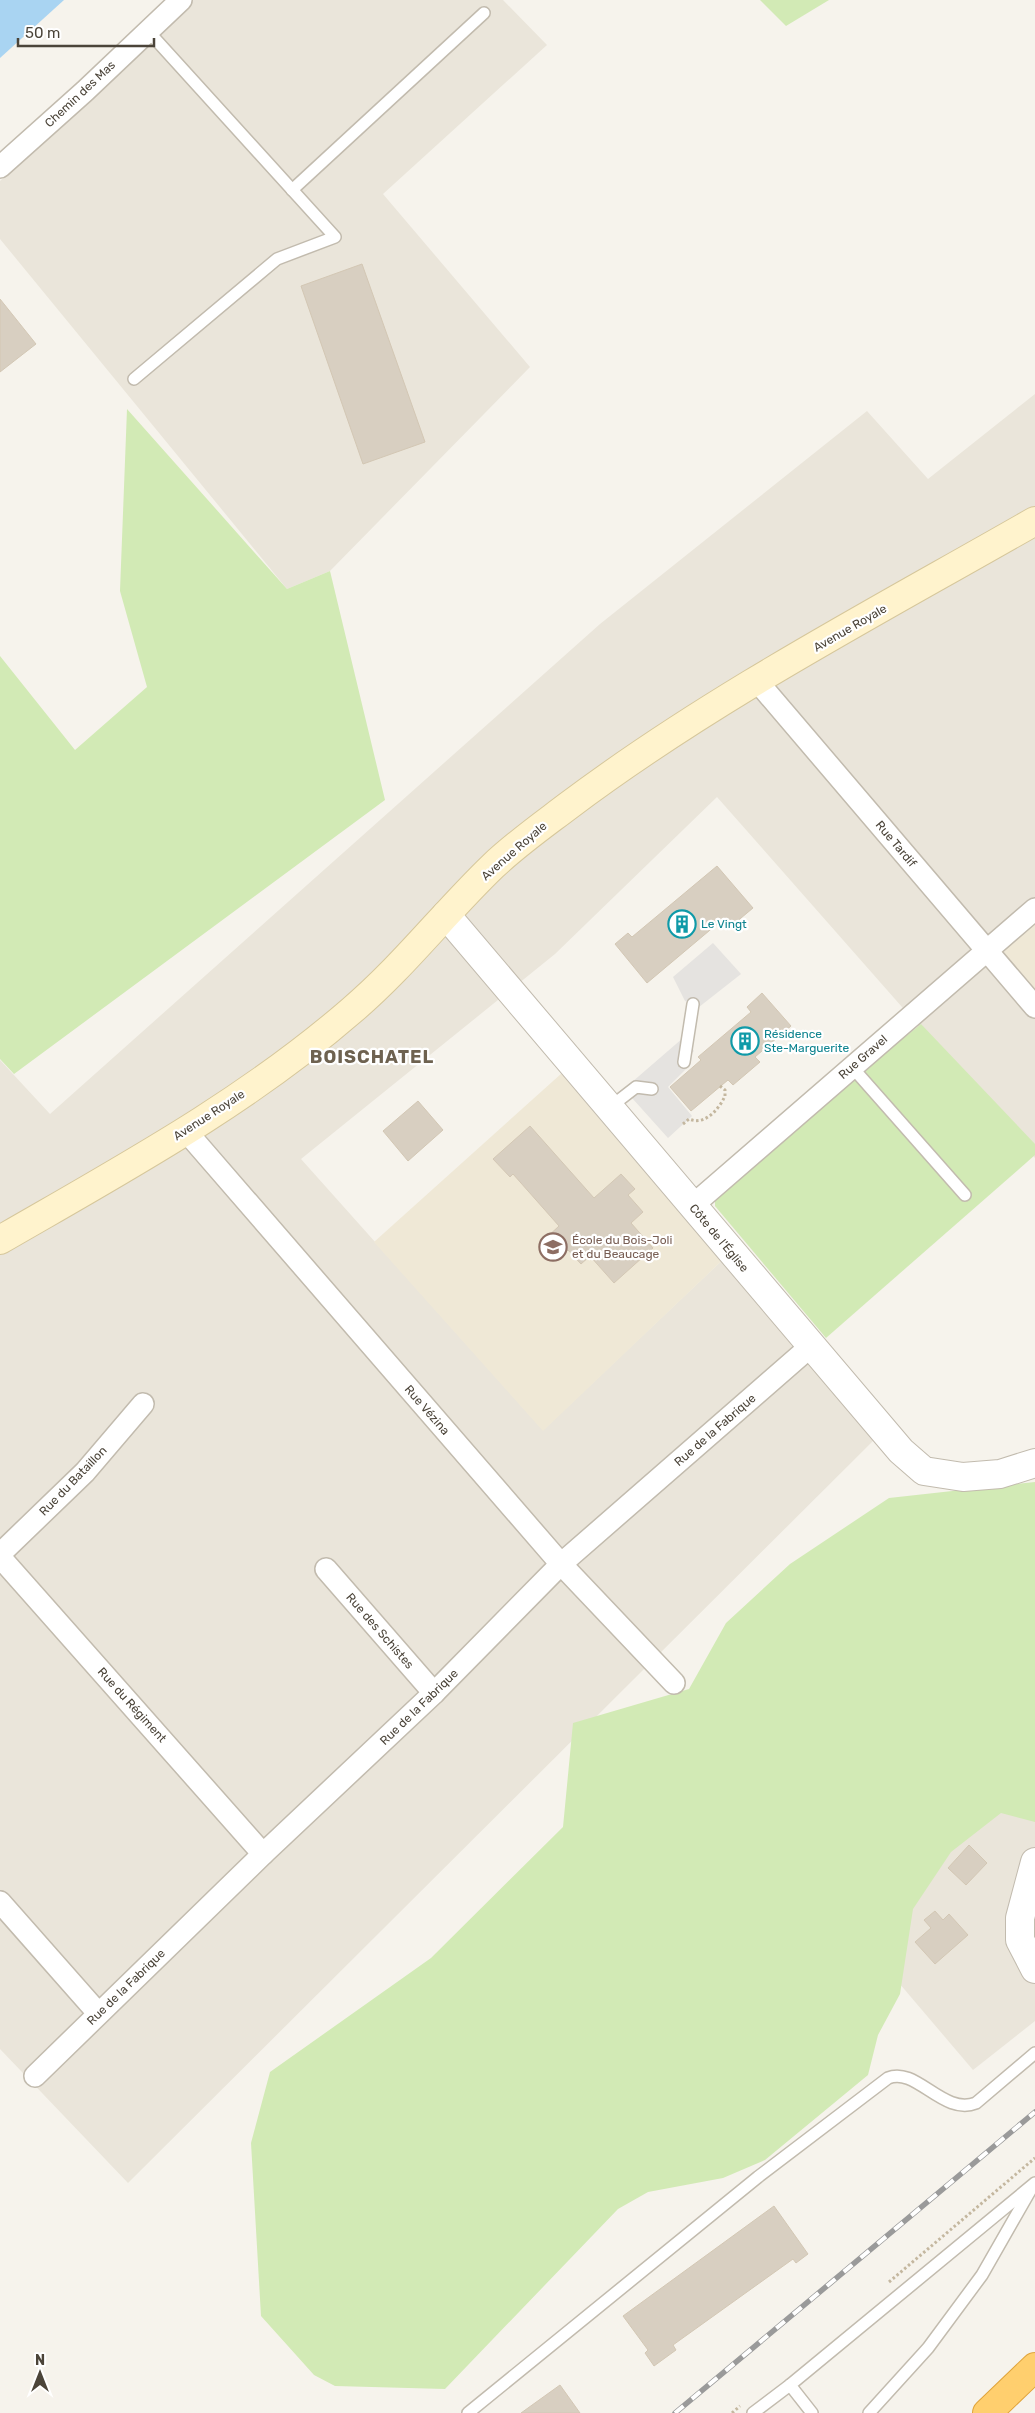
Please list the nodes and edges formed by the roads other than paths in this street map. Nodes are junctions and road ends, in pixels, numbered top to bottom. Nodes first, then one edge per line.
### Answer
1 (181, 0) edge
2 (484, 13) dead end
3 (148, 31) junction
4 (0, 167) edge
5 (292, 190) junction
6 (134, 379) dead end
7 (1035, 521) edge
8 (757, 681) junction
9 (1035, 909) edge
10 (446, 914) junction
11 (987, 951) junction
12 (693, 1004) dead end
13 (1035, 1007) edge
14 (684, 1062) dead end
15 (852, 1067) junction
16 (652, 1089) dead end
17 (609, 1108) junction
18 (185, 1130) junction
19 (965, 1194) dead end
20 (692, 1206) junction
21 (0, 1240) edge
22 (811, 1346) junction
23 (143, 1404) dead end
24 (1035, 1463) edge
25 (0, 1556) edge
26 (560, 1564) junction
27 (326, 1569) dead end
28 (674, 1683) dead end
29 (434, 1693) junction
30 (263, 1854) junction
31 (1035, 1862) edge
32 (0, 1902) edge
33 (1035, 1969) edge
34 (98, 2013) junction
35 (1035, 2053) edge
36 (35, 2076) dead end
37 (1035, 2184) edge
38 (1035, 2363) edge
39 (1035, 2367) edge
40 (790, 2385) junction
41 (1013, 2388) junction
42 (468, 2413) edge
43 (753, 2413) edge
44 (812, 2413) edge
45 (869, 2413) edge
46 (987, 2413) edge

1 - 3 street, Chemin des Mas
2 - 5 lane
3 - 4 street, Chemin des Mas
3 - 5 lane
5 - 6 lane
7 - 8 main road, Avenue Royale
8 - 10 main road, Avenue Royale
8 - 11 street, Rue Tardif
9 - 11 street, Rue Gravel
10 - 17 street, Côte de l'Église
10 - 18 main road, Avenue Royale
11 - 13 street, Rue Tardif
11 - 15 street, Rue Gravel
12 - 14 lane
15 - 19 lane
15 - 20 street, Rue Gravel
16 - 17 lane
17 - 20 street, Côte de l'Église
18 - 21 main road, Avenue Royale
18 - 26 street, Rue Vézina
20 - 22 street, Côte de l'Église
22 - 24 street, Côte de l'Église
22 - 26 street, Rue de la Fabrique
23 - 25 street, Rue du Bataillon
25 - 30 street, Rue du Régiment
26 - 28 street, Rue Vézina
26 - 29 street, Rue de la Fabrique
27 - 29 street, Rue des Schistes
29 - 30 street, Rue de la Fabrique
30 - 34 street, Rue de la Fabrique
31 - 33 street
32 - 34 street
34 - 36 street, Rue de la Fabrique
35 - 42 lane
37 - 40 lane
37 - 45 lane
38 - 41 highway
39 - 41 highway
40 - 43 lane
40 - 44 lane
41 - 46 highway

